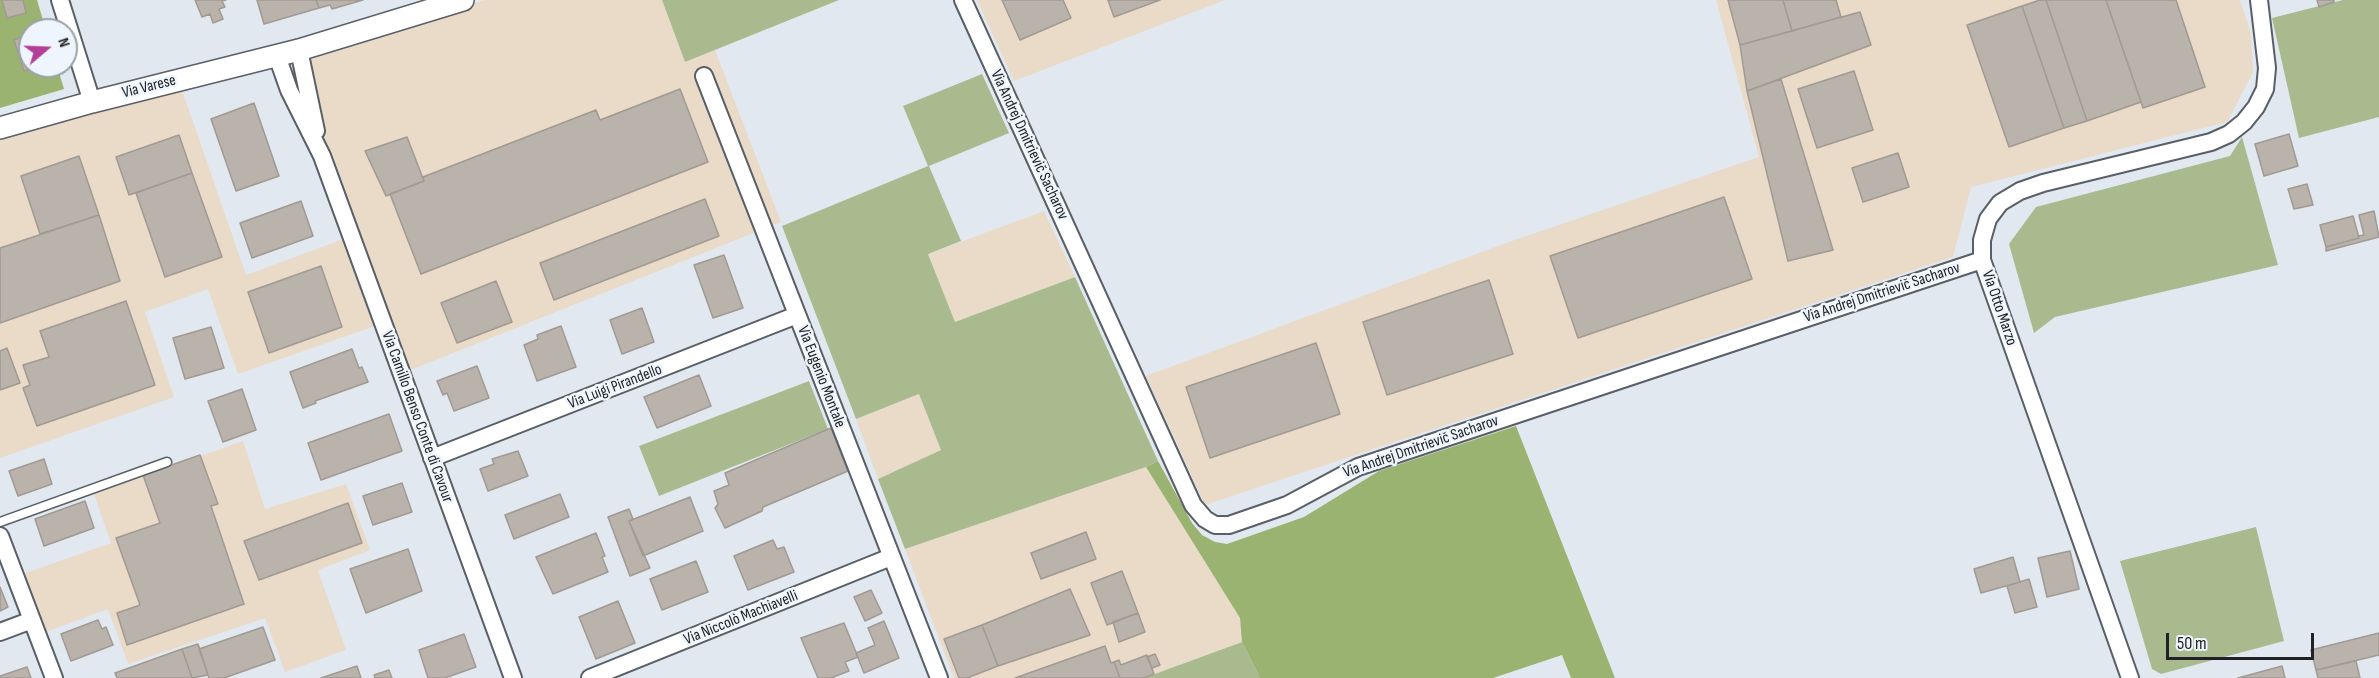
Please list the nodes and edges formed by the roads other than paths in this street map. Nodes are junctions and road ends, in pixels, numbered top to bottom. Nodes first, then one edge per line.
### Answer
1 (60, 0) edge
2 (463, 0) edge
3 (963, 0) edge
4 (2259, 0) edge
5 (299, 50) junction
6 (277, 56) junction
7 (704, 76) dead end
8 (92, 102) junction
9 (0, 128) edge
10 (322, 156) junction
11 (1982, 261) junction
12 (797, 315) junction
13 (432, 458) junction
14 (167, 462) dead end
15 (0, 522) edge
16 (0, 536) edge
17 (891, 557) junction
18 (32, 620) junction
19 (0, 632) edge
20 (54, 678) edge
21 (513, 678) edge
22 (590, 678) edge
23 (939, 678) edge
24 (2130, 678) edge

1 - 8 street
2 - 5 street, Via Varese
3 - 11 street, Via Andrej Dmitrievič Sacharov
4 - 11 street, Via Otto Marzo
5 - 6 street, Via Varese
5 - 10 street, Via Camillo Benso Conte di Cavour
6 - 8 street, Via Varese
6 - 10 street, Via Camillo Benso Conte di Cavour
7 - 12 street, Via Eugenio Montale
8 - 9 street, Via Varese
10 - 13 street, Via Camillo Benso Conte di Cavour
11 - 24 street, Via Otto Marzo
12 - 13 street, Via Luigi Pirandello
12 - 17 street, Via Eugenio Montale
13 - 21 street, Via Camillo Benso Conte di Cavour
14 - 15 lane
16 - 18 street
17 - 22 street, Via Niccolò Machiavelli
17 - 23 street, Via Eugenio Montale
18 - 19 street
18 - 20 street

